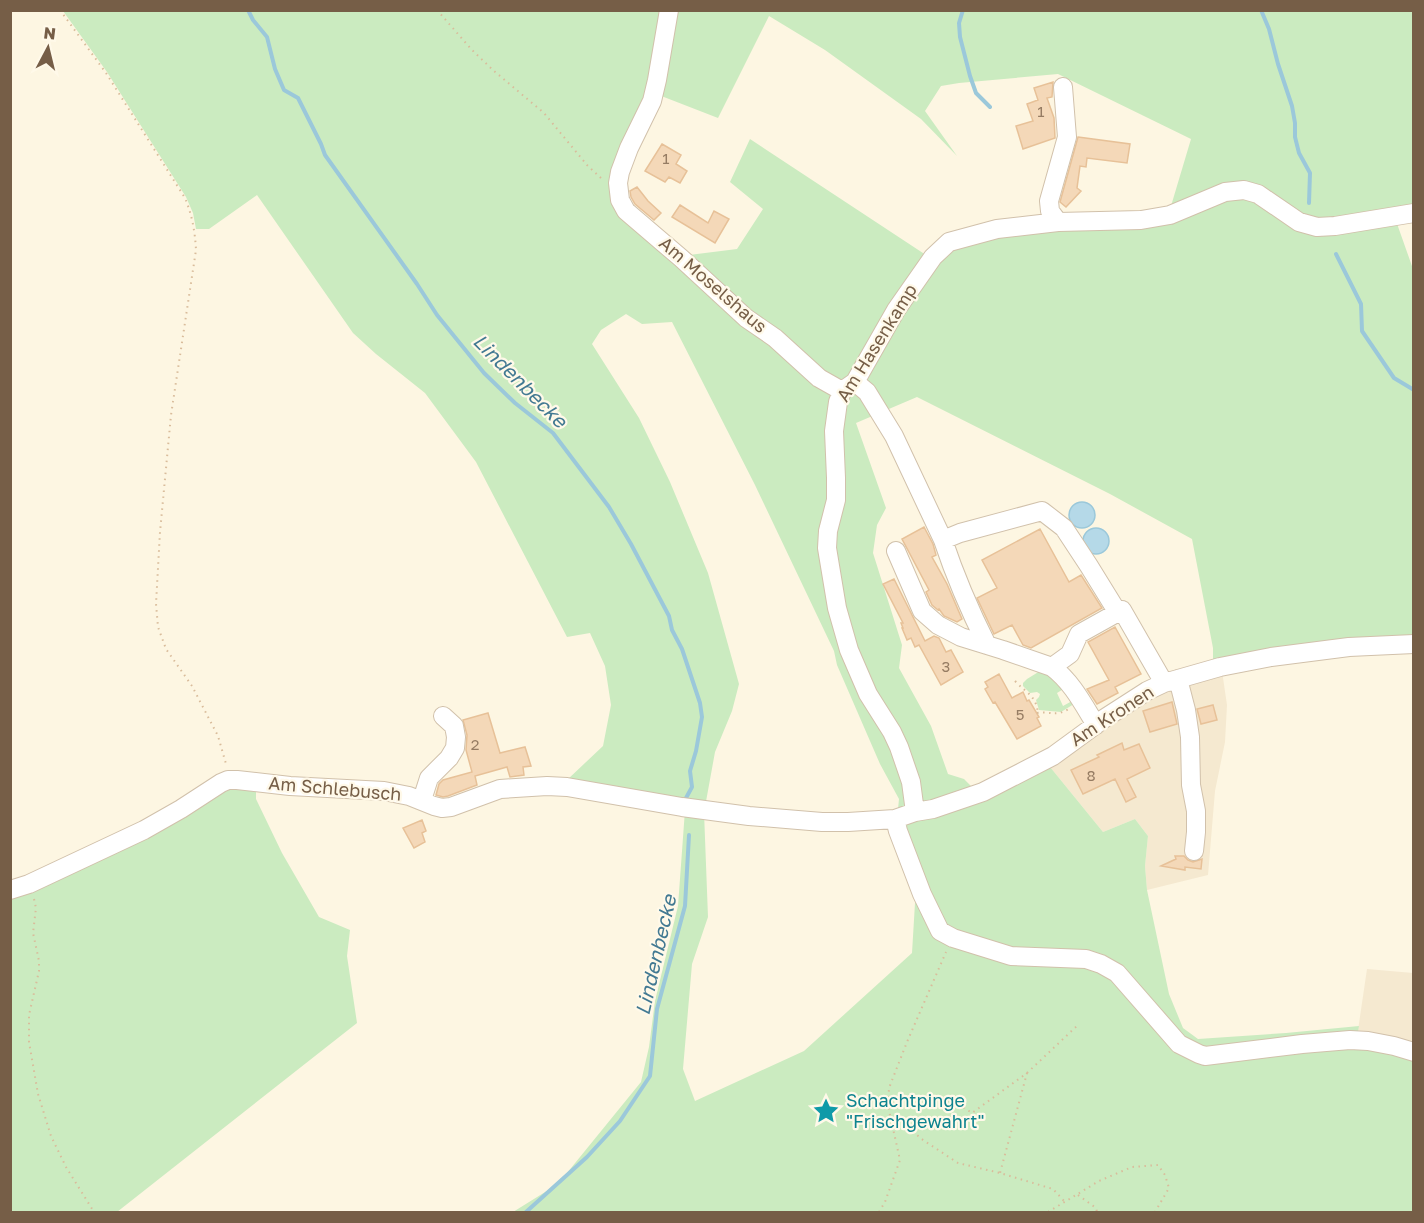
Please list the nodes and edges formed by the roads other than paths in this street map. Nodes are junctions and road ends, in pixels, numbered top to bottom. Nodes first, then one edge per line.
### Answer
1 (669, 10) edge
2 (1063, 87) dead end
3 (1413, 213) edge
4 (1058, 222) junction
5 (849, 386) junction
6 (943, 540) junction
7 (896, 551) dead end
8 (1118, 613) junction
9 (1413, 644) edge
10 (987, 645) junction
11 (1052, 667) junction
12 (1171, 681) junction
13 (443, 716) dead end
14 (1096, 725) junction
15 (422, 800) junction
16 (915, 812) junction
17 (895, 819) junction
18 (1194, 850) dead end
19 (10, 890) edge
20 (1413, 1052) edge

1 - 5 street, Am Moselshaus
2 - 4 street
3 - 4 street, Am Hasenkamp
4 - 5 street, Am Hasenkamp
5 - 6 street, Am Moselshaus
5 - 16 street, Am Hasenkamp
6 - 8 street
6 - 10 street, Am Moselshaus
7 - 10 street
8 - 11 street
8 - 12 street
9 - 12 street, Am Kronen
10 - 11 street
11 - 14 street
12 - 14 street, Am Kronen
12 - 18 street
13 - 15 street
14 - 16 street, Am Kronen
15 - 17 street, Am Schlebusch
15 - 19 street, Am Schlebusch
16 - 17 street, Am Kronen
17 - 20 street

